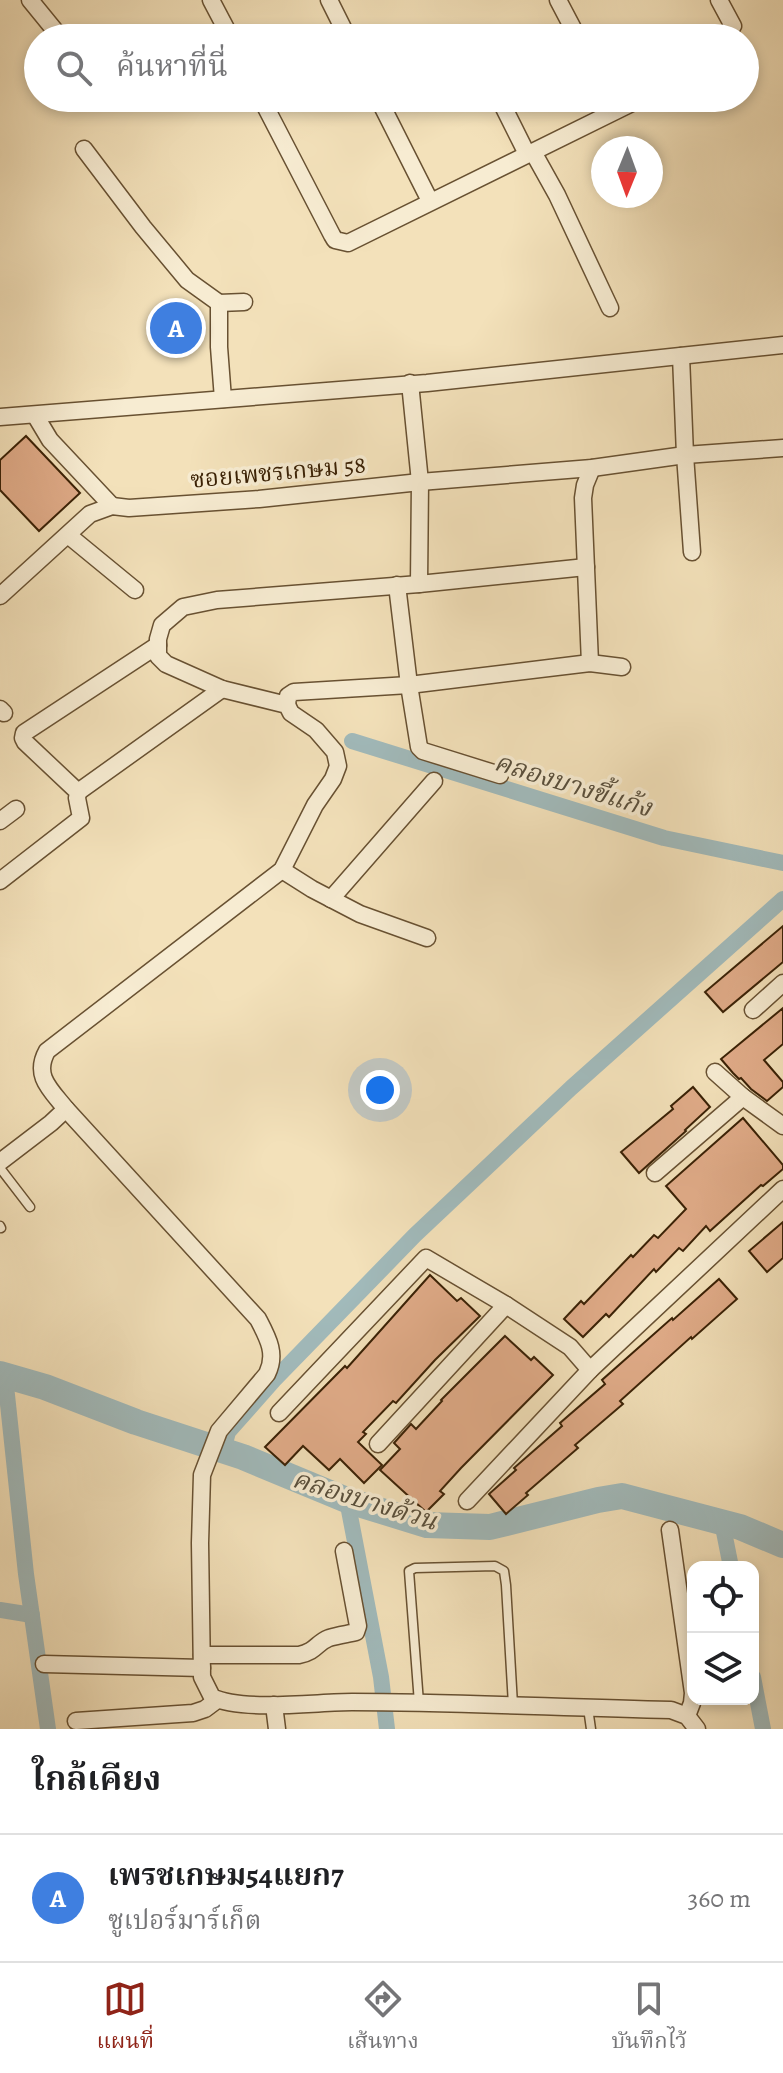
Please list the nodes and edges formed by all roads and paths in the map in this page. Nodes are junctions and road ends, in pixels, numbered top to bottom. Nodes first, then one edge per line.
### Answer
1 (30, 0) edge
2 (211, 0) edge
3 (329, 0) edge
4 (558, 0) edge
5 (719, 0) edge
6 (50, 24) edge
7 (224, 24) edge
8 (341, 24) edge
9 (571, 24) edge
10 (732, 24) edge
11 (268, 112) edge
12 (385, 112) edge
13 (507, 112) edge
14 (600, 112) edge
15 (84, 149) dead end
16 (530, 153) junction
17 (430, 201) junction
18 (244, 302) dead end
19 (219, 303) junction
20 (610, 308) dead end
21 (783, 345) edge
22 (681, 356) junction
23 (410, 383) junction
24 (223, 399) junction
25 (35, 415) junction
26 (0, 416) edge
27 (783, 448) edge
28 (685, 455) junction
29 (592, 468) junction
30 (420, 482) junction
31 (112, 506) junction
32 (68, 535) junction
33 (692, 552) dead end
34 (586, 567) junction
35 (419, 584) junction
36 (397, 585) junction
37 (135, 590) dead end
38 (0, 596) edge
39 (158, 645) junction
40 (590, 663) junction
41 (622, 667) dead end
42 (409, 685) junction
43 (222, 689) junction
44 (287, 705) junction
45 (500, 775) dead end
46 (434, 781) dead end
47 (78, 792) junction
48 (16, 809) dead end
49 (0, 821) edge
50 (282, 870) junction
51 (0, 881) edge
52 (331, 899) junction
53 (427, 938) dead end
54 (783, 983) edge
55 (753, 1010) dead end
56 (715, 1072) dead end
57 (743, 1097) junction
58 (66, 1109) junction
59 (783, 1126) edge
60 (0, 1165) edge
61 (655, 1173) dead end
62 (783, 1189) edge
63 (30, 1207) dead end
64 (506, 1305) junction
65 (590, 1370) junction
66 (279, 1413) dead end
67 (378, 1444) dead end
68 (467, 1501) dead end
69 (670, 1530) dead end
70 (344, 1551) dead end
71 (202, 1662) junction
72 (44, 1664) dead end
73 (217, 1700) junction
74 (419, 1703) junction
75 (274, 1705) junction
76 (513, 1705) junction
77 (588, 1708) junction
78 (76, 1721) dead end
79 (194, 1721) edge
80 (692, 1723) edge
81 (111, 1724) edge
82 (277, 1729) edge
83 (591, 1729) edge

1 - 6 street
2 - 7 street
3 - 8 street
4 - 9 street
5 - 10 street
11 - 17 street
12 - 17 street
13 - 16 street
14 - 16 street
15 - 19 street
16 - 17 street
16 - 20 street
18 - 19 street
19 - 24 street
21 - 22 street
22 - 23 street
22 - 28 street
23 - 24 street
23 - 30 street
24 - 25 street
25 - 26 street
25 - 31 street
27 - 28 street, ซอยเพชรเกษม 58
28 - 29 street, ซอยเพชรเกษม 58
28 - 33 street
29 - 30 street, ซอยเพชรเกษม 58
29 - 34 street
30 - 31 street, ซอยเพชรเกษม 58
30 - 35 street
31 - 32 street
32 - 37 street
32 - 38 street
34 - 35 street
34 - 40 street
35 - 36 street
36 - 39 street
36 - 42 street
39 - 43 street
39 - 47 street
40 - 41 street
40 - 42 street
42 - 44 street
42 - 45 street
43 - 44 street
43 - 47 street
44 - 50 street
46 - 52 street
47 - 51 street
48 - 49 street
50 - 52 street
50 - 58 street
52 - 53 street
54 - 55 street
56 - 57 street
57 - 59 street
57 - 61 street
58 - 60 street
58 - 71 street
60 - 63 lane
62 - 65 street
64 - 65 street
64 - 66 street
64 - 67 street
65 - 68 street
69 - 80 street
70 - 71 street
71 - 72 street
71 - 73 street
73 - 75 street
73 - 79 street
74 - 75 street
74 - 76 street
74 - 76 lane
75 - 82 street
76 - 77 street
77 - 80 street
77 - 83 lane
78 - 81 street
79 - 81 street

